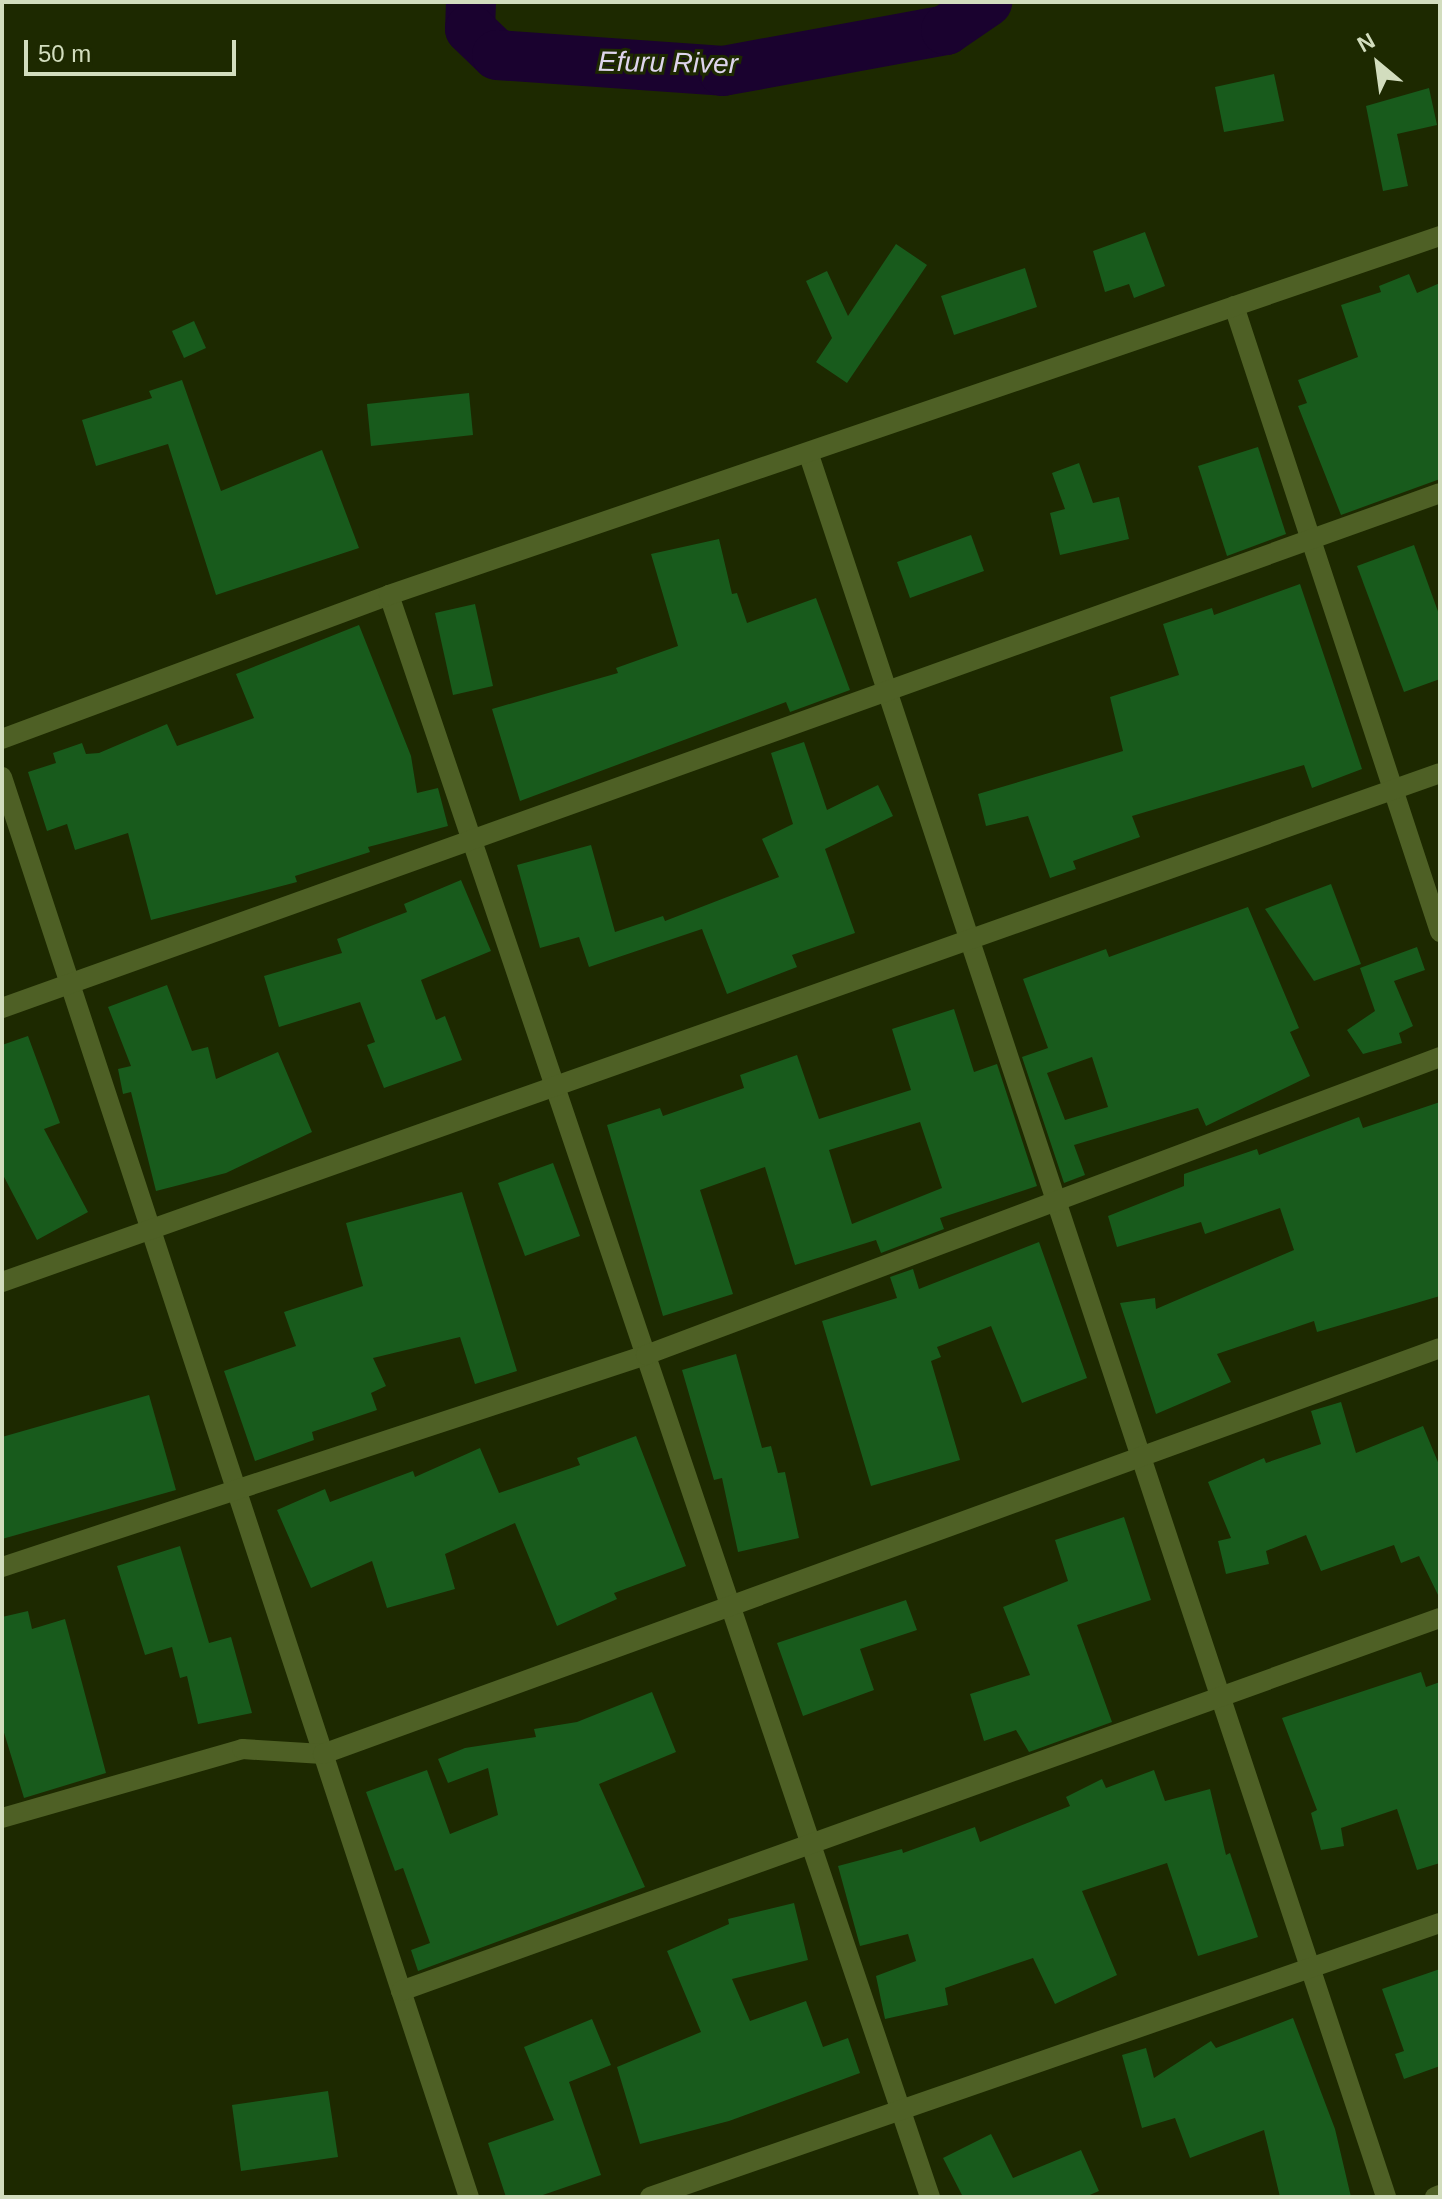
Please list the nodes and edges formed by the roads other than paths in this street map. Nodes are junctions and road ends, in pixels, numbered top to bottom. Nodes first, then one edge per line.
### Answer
1 (1440, 236) edge
2 (1234, 306) junction
3 (809, 455) junction
4 (1440, 493) edge
5 (1310, 540) junction
6 (389, 595) junction
7 (891, 690) junction
8 (2, 739) edge
9 (1440, 773) edge
10 (2, 777) edge
11 (1396, 789) junction
12 (472, 841) junction
13 (1440, 932) edge
14 (971, 940) junction
15 (70, 985) junction
16 (2, 1008) edge
17 (1440, 1057) edge
18 (555, 1088) junction
19 (1060, 1201) junction
20 (152, 1232) junction
21 (2, 1282) edge
22 (1440, 1348) edge
23 (646, 1355) junction
24 (1142, 1457) junction
25 (236, 1490) junction
26 (2, 1567) edge
27 (730, 1603) junction
28 (1440, 1618) edge
29 (1223, 1696) junction
30 (323, 1754) junction
31 (2, 1818) edge
32 (811, 1844) junction
33 (1440, 1923) edge
34 (1312, 1967) junction
35 (401, 1991) junction
36 (900, 2110) junction
37 (469, 2197) edge
38 (650, 2197) edge
39 (930, 2197) edge
40 (1386, 2197) edge

1 - 2 street
2 - 3 street
2 - 5 street
3 - 6 street
3 - 7 street
4 - 5 street
5 - 7 street
5 - 11 street
6 - 8 street
6 - 12 street
7 - 12 street
7 - 14 street
9 - 11 street
10 - 15 street
11 - 13 street
11 - 14 street
12 - 15 street
12 - 18 street
14 - 18 street
14 - 19 street
15 - 16 street
15 - 20 street
17 - 19 street
18 - 20 street
18 - 23 street
19 - 23 street
19 - 24 street
20 - 21 street
20 - 25 street
22 - 24 street
23 - 25 street
23 - 27 street
24 - 27 street
24 - 29 street
25 - 26 street
25 - 30 street
27 - 30 street
27 - 32 street
28 - 29 street
29 - 32 street
29 - 34 street
30 - 31 street
30 - 35 street
32 - 35 street
32 - 36 street
33 - 34 street
34 - 36 street
34 - 40 street
35 - 37 street
36 - 38 street
36 - 39 street

